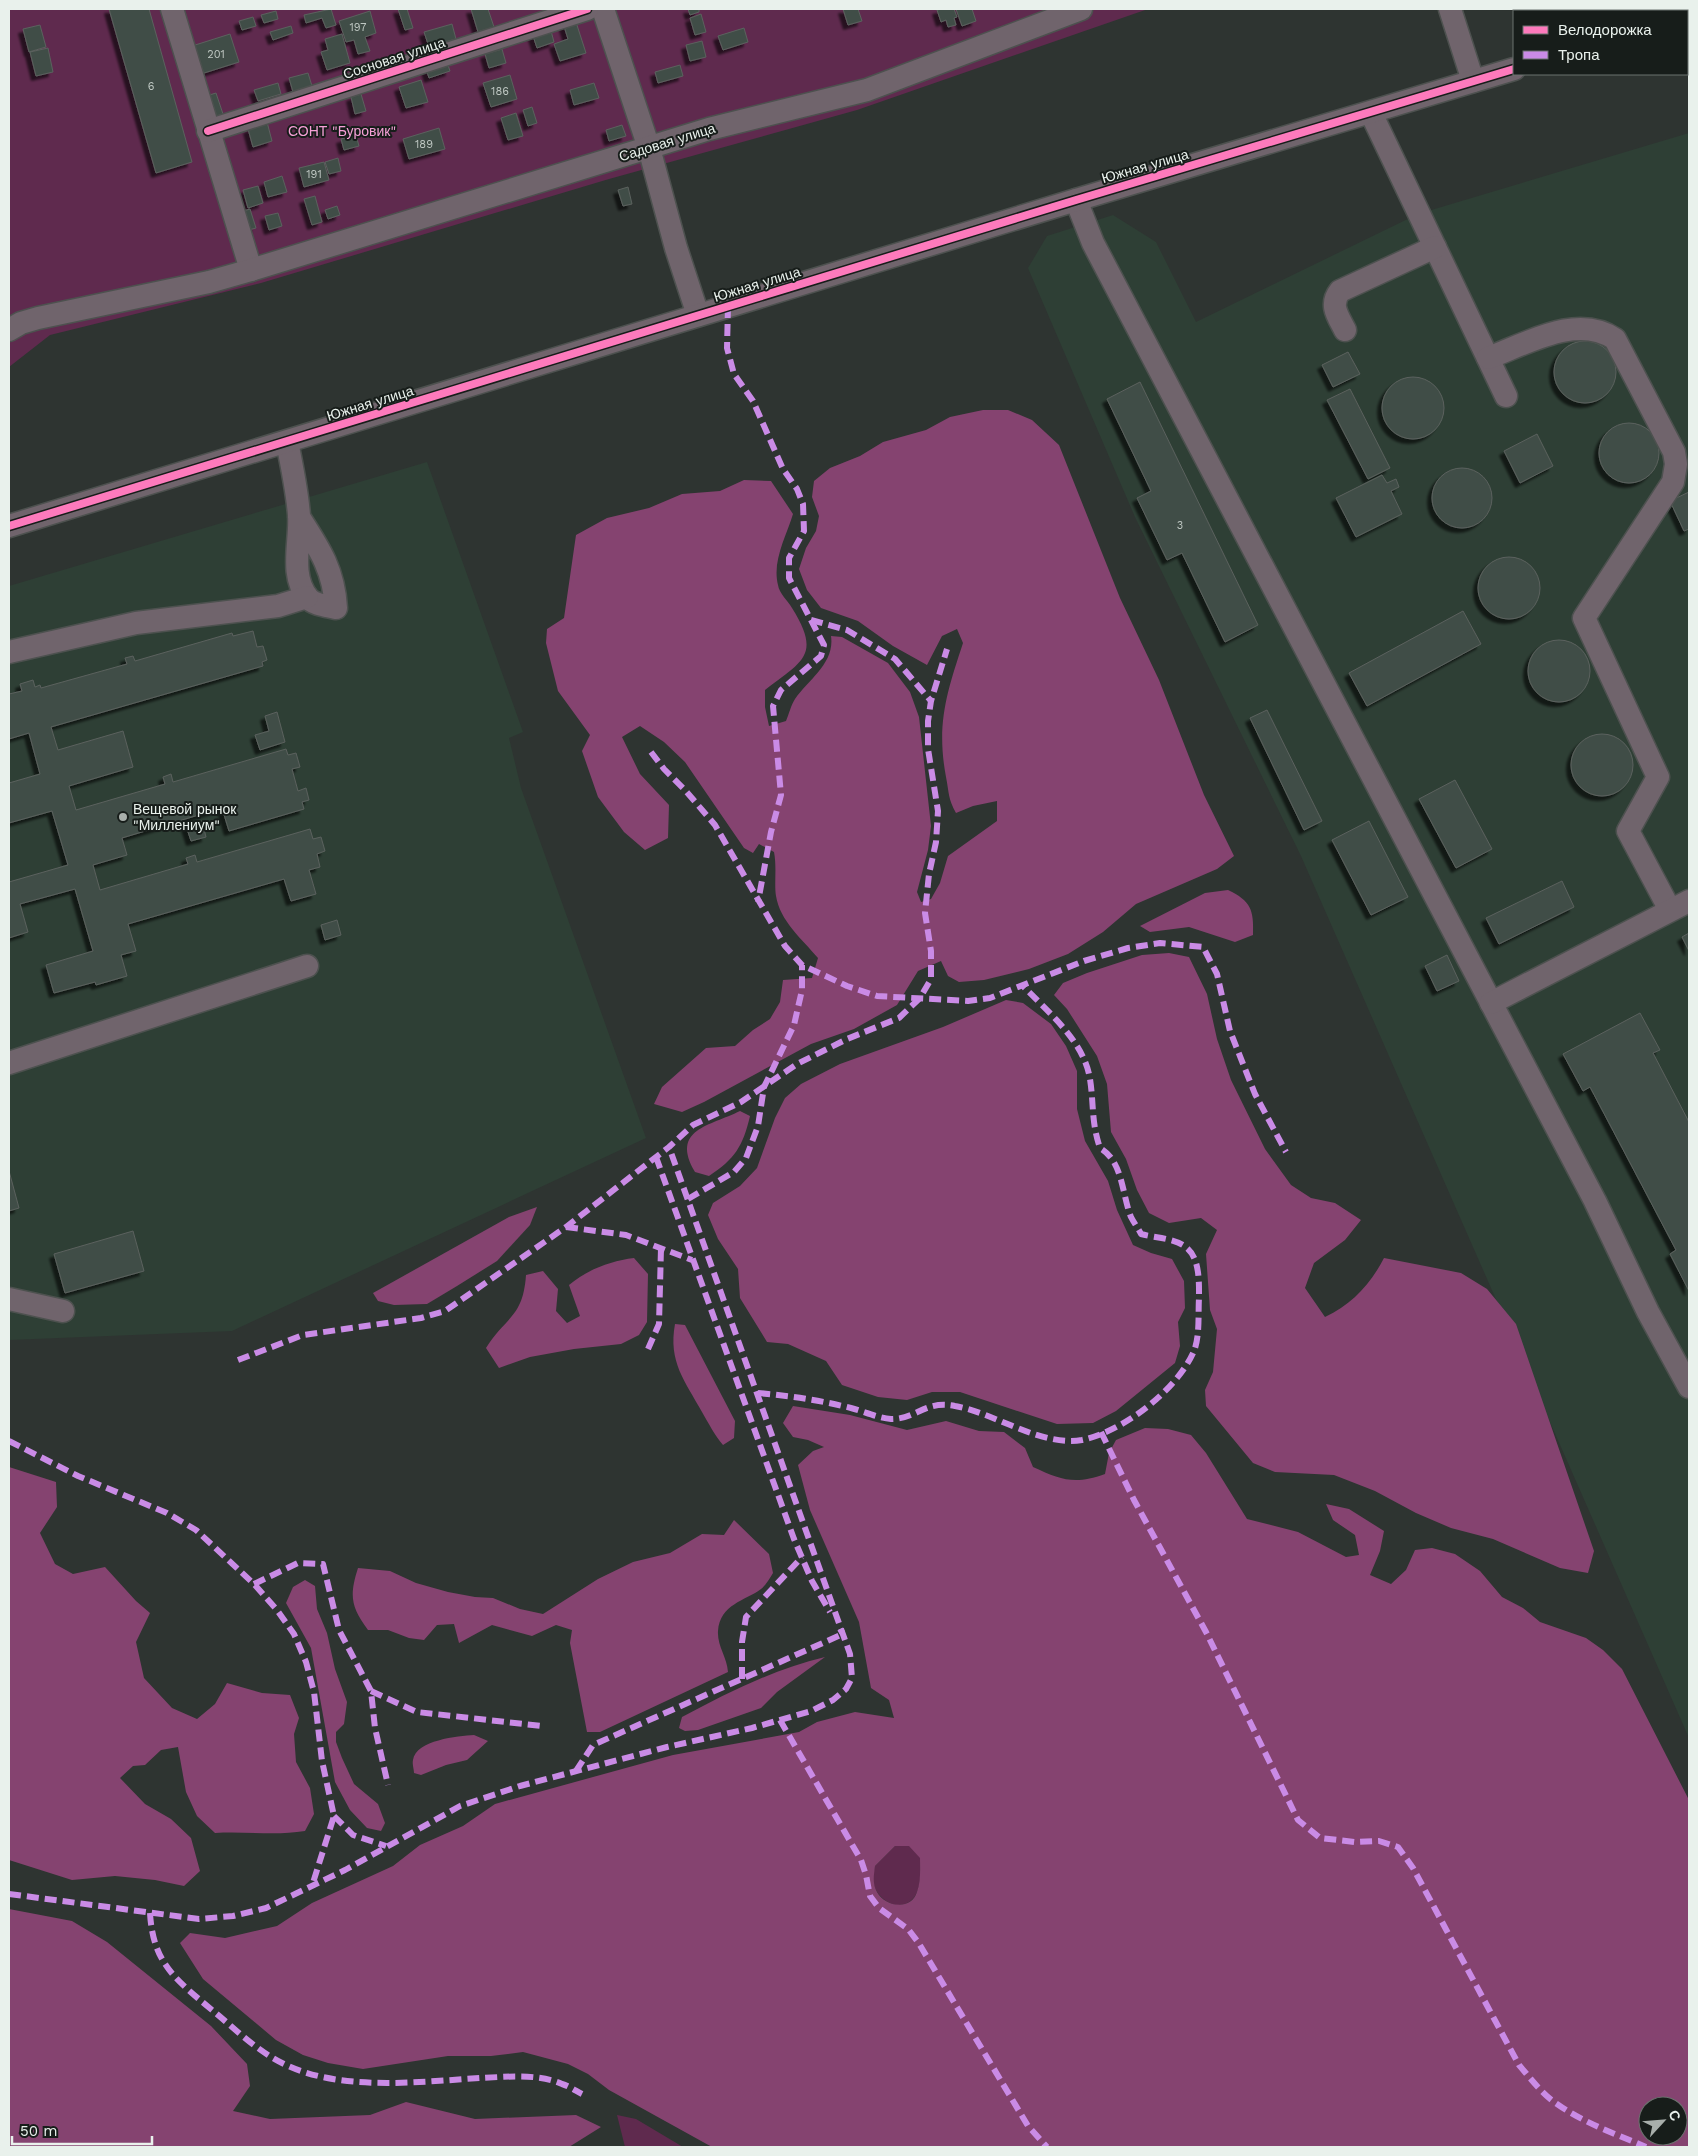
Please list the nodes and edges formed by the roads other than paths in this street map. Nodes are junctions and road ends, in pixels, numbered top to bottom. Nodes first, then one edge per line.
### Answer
1 (172, 9) edge
2 (587, 9) edge
3 (603, 9) edge
4 (1081, 9) edge
5 (1450, 9) edge
6 (1513, 68) edge
7 (1473, 81) junction
8 (1371, 113) junction
9 (208, 131) junction
10 (649, 148) junction
11 (1076, 200) junction
12 (1435, 247) junction
13 (251, 270) junction
14 (698, 315) junction
15 (9, 330) edge
16 (1345, 330) dead end
17 (1488, 358) junction
18 (1506, 396) dead end
19 (287, 442) junction
20 (299, 516) junction
21 (9, 526) edge
22 (307, 597) junction
23 (9, 652) edge
24 (1680, 906) edge
25 (306, 966) dead end
26 (1490, 1003) junction
27 (9, 1063) edge
28 (9, 1299) edge
29 (63, 1311) dead end
30 (1689, 1387) edge

1 - 9 street
2 - 9 street, Сосновая улица
3 - 10 street
4 - 10 street, Садовая улица
5 - 7 street
6 - 7 street, Южная улица
7 - 8 street, Южная улица
8 - 11 street, Южная улица
8 - 12 street
9 - 13 street
10 - 13 street, Садовая улица
10 - 14 street
11 - 14 street, Южная улица
11 - 26 street
12 - 16 street
12 - 17 street
13 - 15 street, Садовая улица
14 - 19 street, Южная улица
17 - 18 street
17 - 24 street
19 - 20 street
19 - 21 street, Южная улица
20 - 22 street
20 - 22 street
22 - 23 street
24 - 26 street
25 - 27 street
26 - 30 street
28 - 29 street

